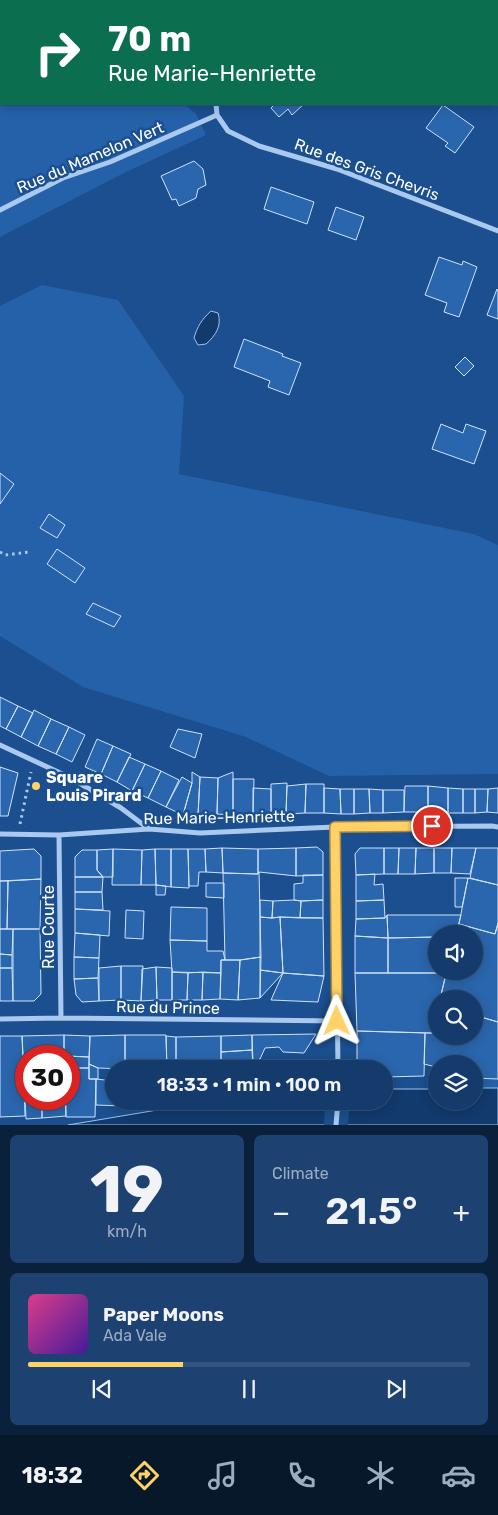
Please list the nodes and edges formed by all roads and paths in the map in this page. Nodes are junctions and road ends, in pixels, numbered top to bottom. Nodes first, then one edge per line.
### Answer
1 (216, 105) edge
2 (217, 115) junction
3 (0, 210) edge
4 (498, 231) edge
5 (0, 552) edge
6 (30, 552) dead end
7 (0, 745) edge
8 (33, 761) junction
9 (335, 827) junction
10 (498, 827) edge
11 (149, 829) junction
12 (0, 834) edge
13 (18, 835) junction
14 (59, 835) junction
15 (61, 1018) junction
16 (0, 1019) edge
17 (337, 1021) junction
18 (338, 1060) edge
19 (337, 1110) edge
20 (336, 1125) edge

1 - 2 street
2 - 3 street, Rue du Mamelon Vert
2 - 4 street, Rue des Gris Chevris
5 - 6 path
7 - 8 street
8 - 11 street
8 - 13 path
9 - 10 street, Rue Marie-Henriette
9 - 11 street, Rue Marie-Henriette
9 - 17 street
11 - 14 street, Rue Marie-Henriette
12 - 13 street, Rue Marie-Henriette
13 - 14 street, Rue Marie-Henriette
14 - 15 street, Rue Courte
15 - 16 street, Rue du Prince
15 - 17 street, Rue du Prince
17 - 18 street
19 - 20 street

